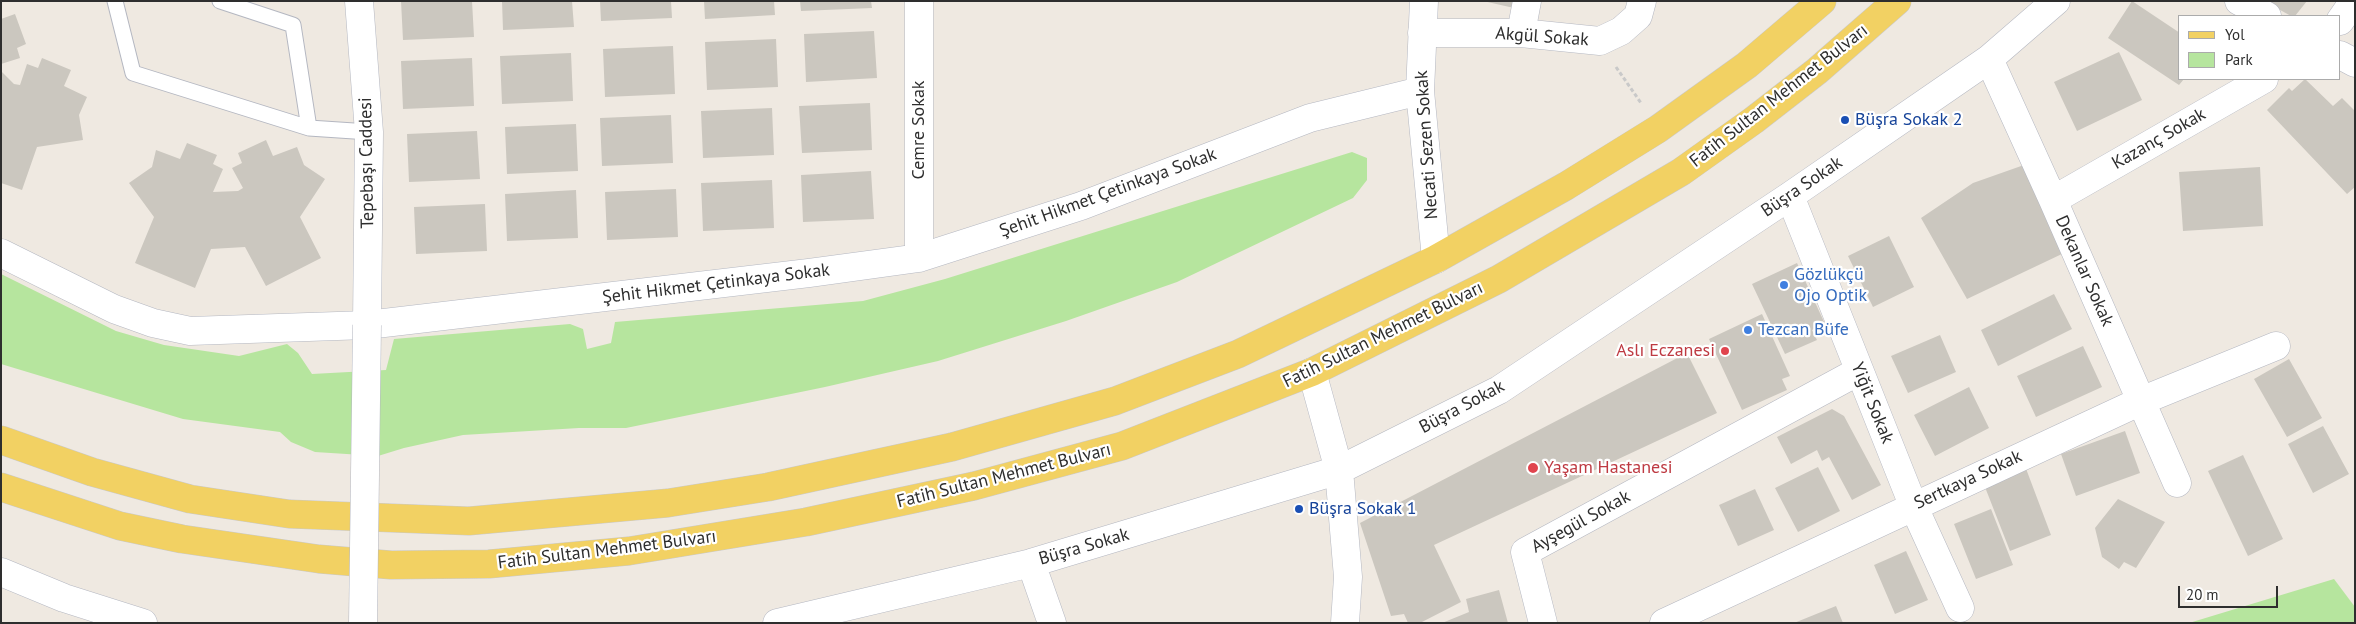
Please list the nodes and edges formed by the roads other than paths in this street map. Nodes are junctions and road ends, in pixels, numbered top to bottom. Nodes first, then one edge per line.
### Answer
1 (115, 1) edge
2 (220, 1) edge
3 (359, 1) edge
4 (920, 1) edge
5 (1424, 1) edge
6 (1527, 1) edge
7 (1642, 1) edge
8 (1822, 1) edge
9 (1896, 1) edge
10 (2056, 1) edge
11 (2239, 1) edge
12 (2354, 1) edge
13 (2265, 15) edge
14 (2341, 20) edge
15 (1422, 33) junction
16 (1521, 33) junction
17 (2341, 56) edge
18 (1989, 60) junction
19 (2355, 63) edge
20 (2262, 80) edge
21 (1420, 91) junction
22 (310, 128) junction
23 (369, 132) junction
24 (1790, 196) junction
25 (2053, 200) junction
26 (1, 253) edge
27 (919, 258) junction
28 (1436, 259) junction
29 (367, 325) junction
30 (2276, 346) dead end
31 (1859, 371) junction
32 (1312, 372) junction
33 (2141, 401) junction
34 (1, 440) edge
35 (1339, 470) junction
36 (2177, 483) dead end
37 (1, 487) edge
38 (1913, 505) junction
39 (1031, 563) junction
40 (1, 572) edge
41 (1960, 608) dead end
42 (143, 623) edge
43 (363, 623) edge
44 (777, 623) edge
45 (1052, 623) edge
46 (1345, 623) edge
47 (1542, 623) edge
48 (1664, 623) edge

1 - 22 lane
2 - 22 lane
3 - 23 street, Tepebaşı Caddesi
4 - 27 street, Cemre Sokak
5 - 15 street, Necati Sezen Sokak
6 - 16 street
7 - 16 street, Akgül Sokak
8 - 28 main road
9 - 32 main road, Fatih Sultan Mehmet Bulvarı
10 - 18 street, Büşra Sokak
11 - 13 street
12 - 14 street
15 - 16 street, Akgül Sokak
15 - 21 street, Necati Sezen Sokak
17 - 19 street
18 - 24 street, Büşra Sokak
18 - 25 street, Dekanlar Sokak
20 - 25 street, Kazanç Sokak
21 - 27 street, Şehit Hikmet Çetinkaya Sokak
21 - 28 street, Necati Sezen Sokak
22 - 23 lane
23 - 29 street, Tepebaşı Caddesi
24 - 31 street, Yiğit Sokak
24 - 35 street, Büşra Sokak
25 - 33 street, Dekanlar Sokak
26 - 29 street, Şehit Hikmet Çetinkaya Sokak
27 - 29 street, Şehit Hikmet Çetinkaya Sokak
28 - 34 main road
29 - 43 street, Tepebaşı Caddesi, bridge
30 - 33 street, Sertkaya Sokak
31 - 38 street, Yiğit Sokak
31 - 47 street, Ayşegül Sokak
32 - 35 street
32 - 37 main road, Fatih Sultan Mehmet Bulvarı
33 - 36 street, Dekanlar Sokak
33 - 38 street, Sertkaya Sokak
35 - 39 street, Büşra Sokak
35 - 46 street
38 - 41 street, Yiğit Sokak
38 - 48 street, Sertkaya Sokak
39 - 44 street, Büşra Sokak
39 - 45 street
40 - 42 street

